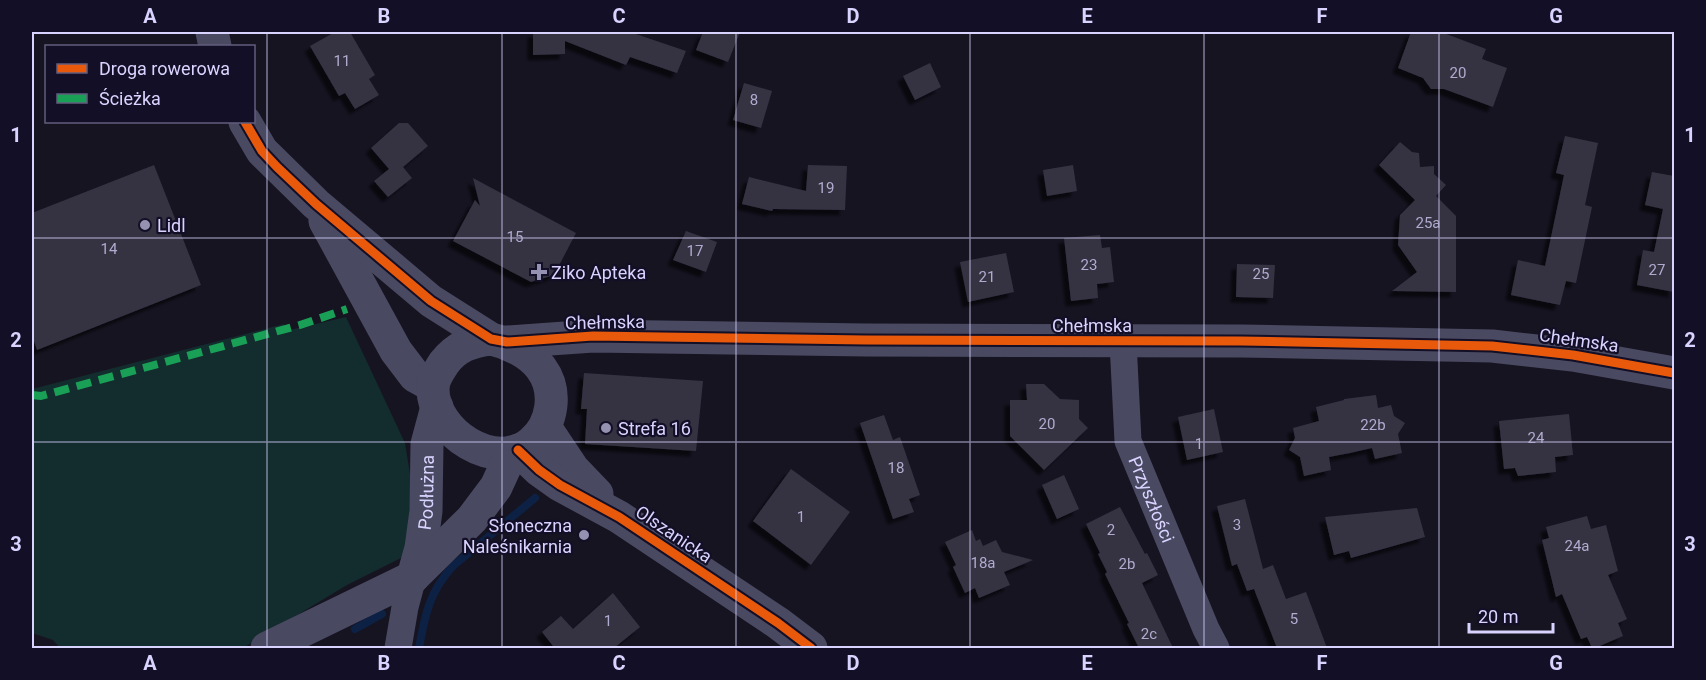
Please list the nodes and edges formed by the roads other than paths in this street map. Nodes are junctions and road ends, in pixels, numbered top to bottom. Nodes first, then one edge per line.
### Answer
1 (246, 123) edge
2 (316, 204) junction
3 (593, 336) junction
4 (499, 341) junction
5 (1124, 342) junction
6 (1674, 374) edge
7 (550, 393) junction
8 (435, 396) junction
9 (546, 427) junction
10 (515, 451) junction
11 (619, 517) junction
12 (413, 578) junction
13 (267, 648) edge
14 (398, 648) edge
15 (811, 648) edge
16 (1216, 648) edge

1 - 2 street
2 - 4 street
2 - 8 street
3 - 4 street, Chełmska
3 - 5 street, Chełmska
3 - 7 street, Chełmska
4 - 7 street
4 - 8 street
5 - 6 street, Chełmska
5 - 16 street, Przyszłości
7 - 9 street
8 - 10 street
8 - 12 street, Podłużna
9 - 10 street
9 - 11 street, Olszanicka
10 - 11 street, Olszanicka
10 - 12 street, Podłużna
11 - 15 street, Olszanicka
12 - 13 street, Podłużna
12 - 14 street

